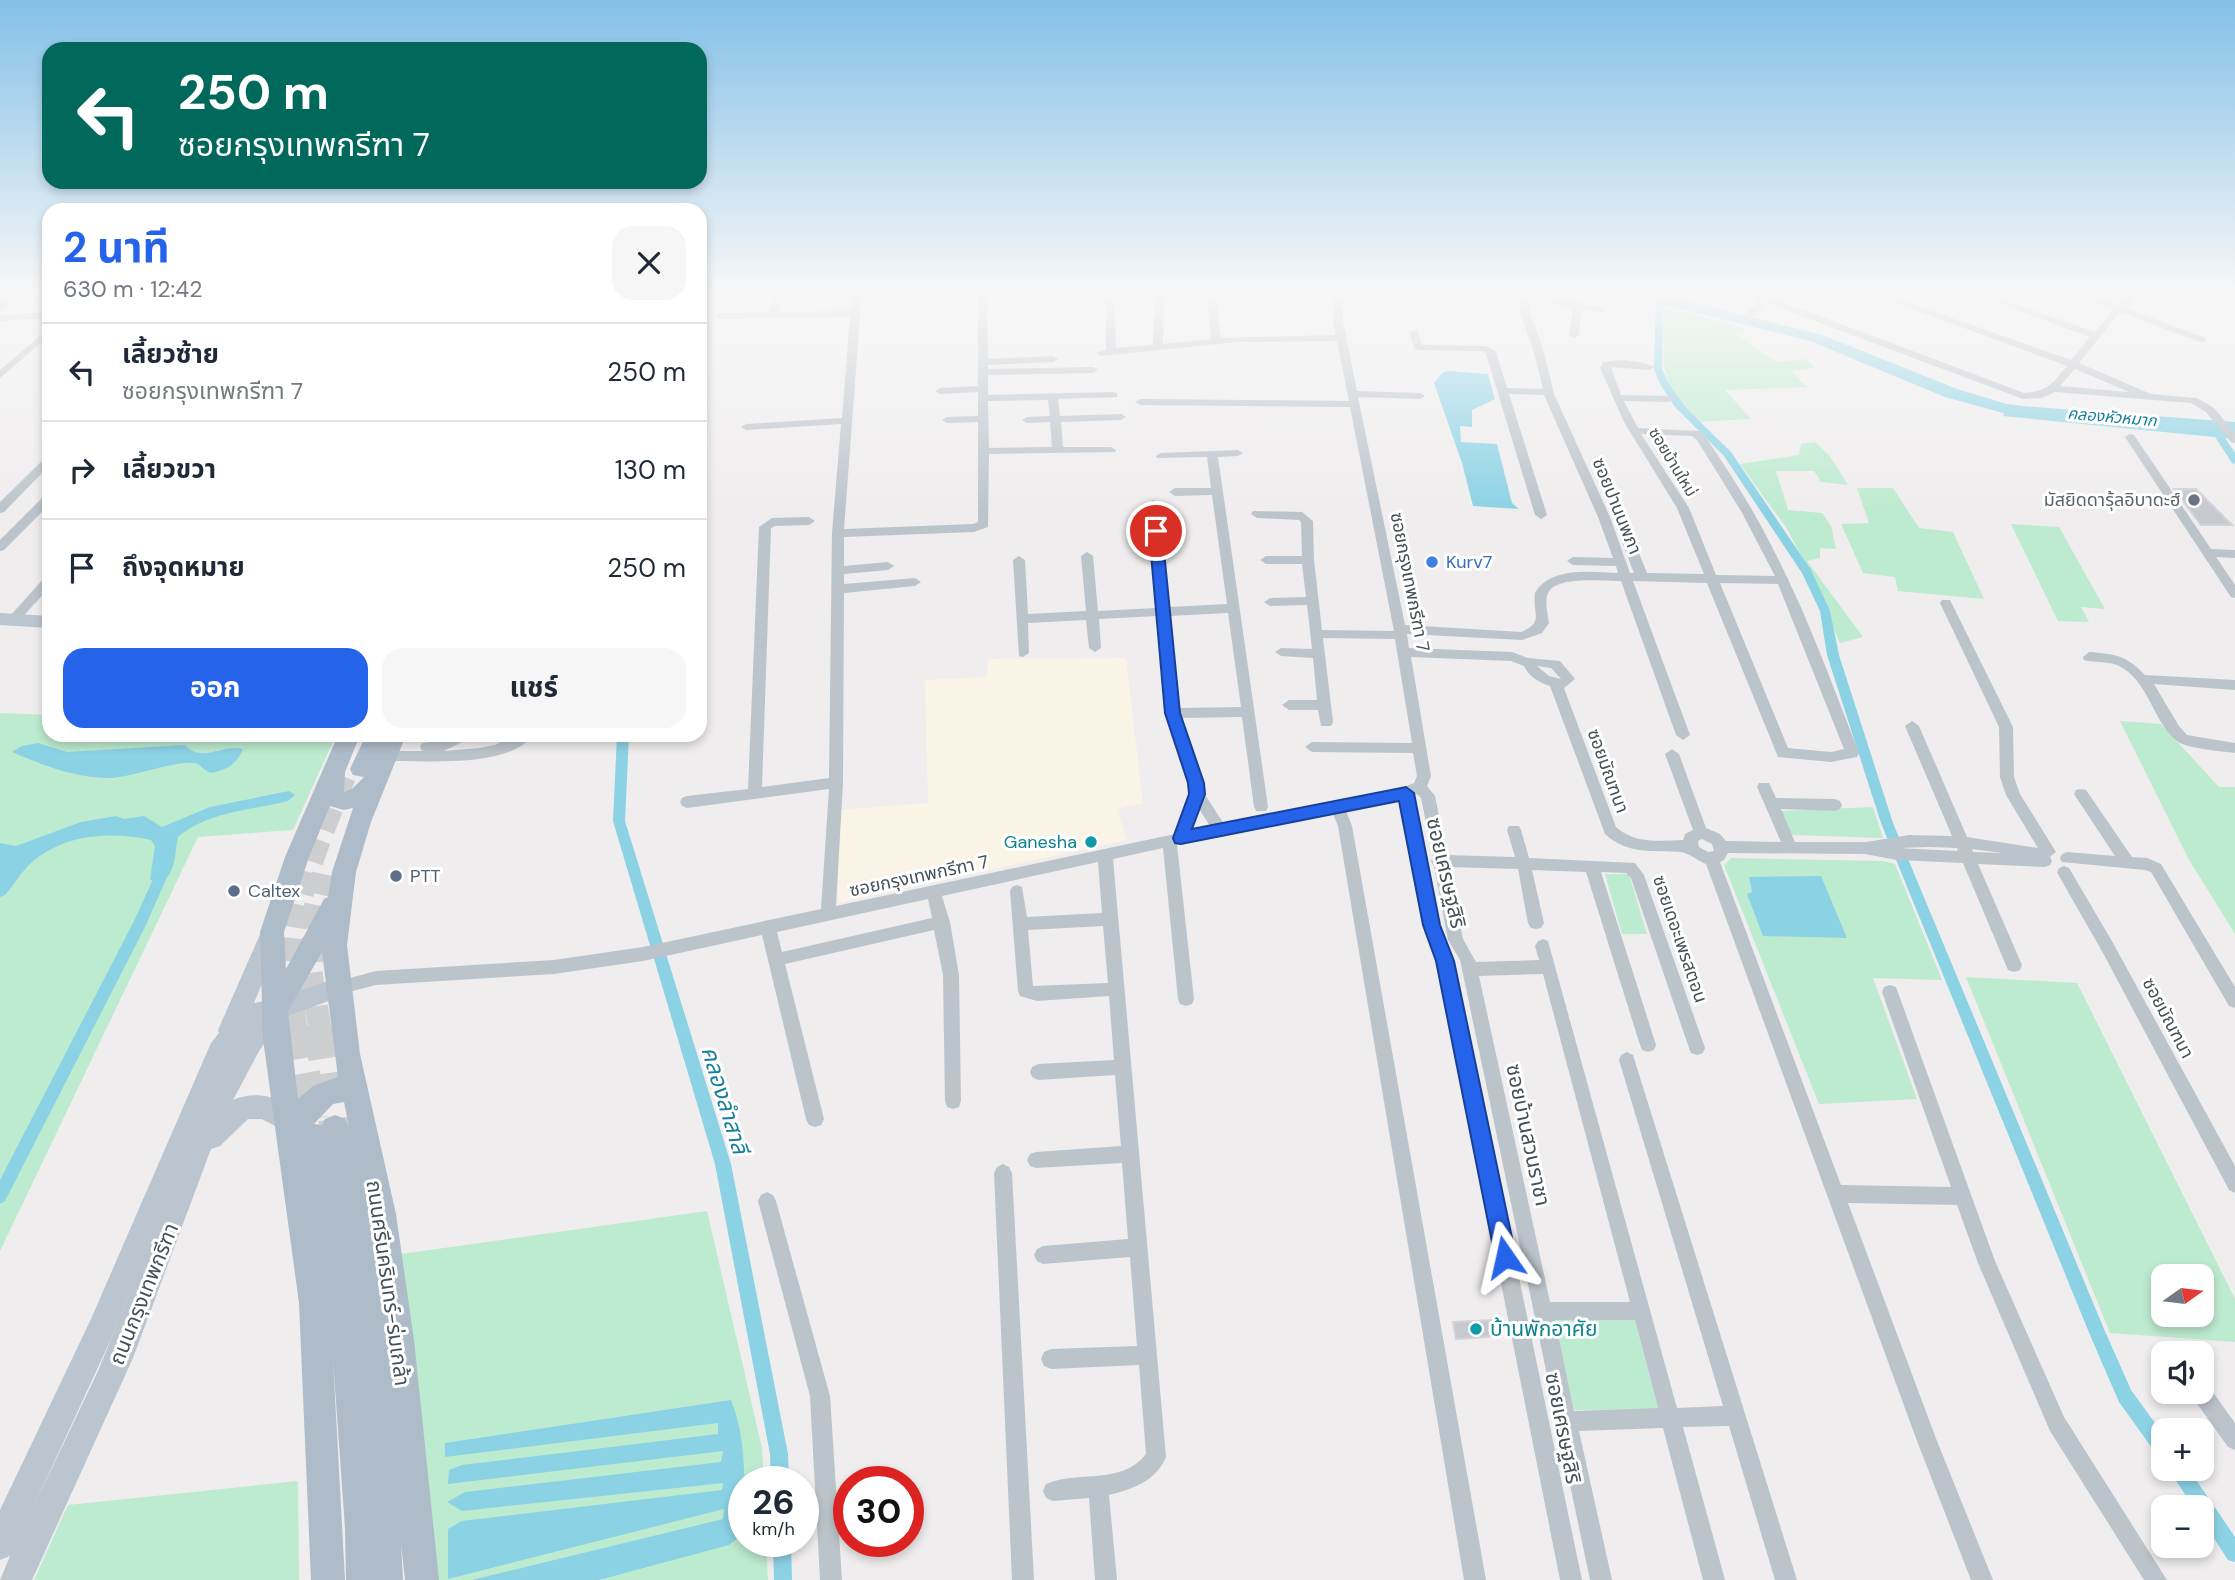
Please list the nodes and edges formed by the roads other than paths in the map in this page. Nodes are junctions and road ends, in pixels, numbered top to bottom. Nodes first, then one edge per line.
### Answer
1 (850, 365) edge
2 (1003, 365) edge
3 (1348, 365) edge
4 (1494, 365) edge
5 (1542, 365) edge
6 (1607, 365) edge
7 (1617, 365) edge
8 (1944, 365) edge
9 (2074, 365) joint
10 (983, 367) junction
11 (1649, 367) dead end
12 (1093, 370) dead end
13 (2053, 389) junction
14 (940, 391) dead end
15 (1503, 391) junction
16 (1549, 392) junction
17 (983, 393) junction
18 (1114, 395) dead end
19 (1053, 396) junction
20 (1420, 396) dead end
21 (2150, 397) junction
22 (1618, 398) junction
23 (1355, 399) junction
24 (1669, 399) dead end
25 (1140, 402) dead end
26 (1121, 417) dead end
27 (983, 419) junction
28 (1055, 419) junction
29 (947, 420) dead end
30 (1027, 420) dead end
31 (845, 421) junction
32 (746, 427) dead end
33 (1637, 431) junction
34 (2130, 437) dead end
35 (2235, 440) edge
36 (1058, 450) junction
37 (1111, 450) dead end
38 (983, 451) junction
39 (1238, 453) dead end
40 (1212, 454) junction
41 (1161, 456) dead end
42 (42, 467) edge
43 (1217, 491) junction
44 (1175, 492) dead end
45 (1153, 504) dead end
46 (42, 505) edge
47 (0, 509) edge
48 (1257, 514) dead end
49 (1541, 515) dead end
50 (1618, 516) dead end
51 (809, 521) dead end
52 (838, 533) junction
53 (0, 547) edge
54 (2207, 553) junction
55 (2235, 554) edge
56 (1087, 556) dead end
57 (1019, 560) dead end
58 (1266, 560) dead end
59 (1308, 560) junction
60 (1573, 561) dead end
61 (1621, 562) junction
62 (888, 566) dead end
63 (839, 570) junction
64 (1627, 577) junction
65 (1642, 578) junction
66 (1713, 578) junction
67 (1782, 580) junction
68 (915, 582) dead end
69 (42, 587) edge
70 (839, 589) junction
71 (2235, 594) edge
72 (1312, 600) junction
73 (1270, 602) dead end
74 (1946, 603) dead end
75 (1235, 608) junction
76 (1162, 612) junction
77 (1092, 615) junction
78 (1022, 619) junction
79 (6, 620) edge
80 (42, 622) edge
81 (1400, 632) junction
82 (1315, 635) junction
83 (1095, 648) dead end
84 (1281, 652) dead end
85 (1404, 652) junction
86 (1023, 653) dead end
87 (1318, 654) junction
88 (2089, 657) dead end
89 (2142, 679) junction
90 (2235, 685) edge
91 (1289, 705) dead end
92 (1324, 705) junction
93 (1249, 712) junction
94 (1172, 713) junction
95 (1326, 722) dead end
96 (1912, 726) dead end
97 (1683, 735) dead end
98 (356, 742) edge
99 (450, 742) edge
100 (517, 742) edge
101 (1312, 747) dead end
102 (1419, 748) junction
103 (2235, 748) edge
104 (1672, 754) dead end
105 (371, 757) edge
106 (836, 783) junction
107 (1764, 787) dead end
108 (1413, 790) junction
109 (755, 793) junction
110 (1197, 794) junction
111 (2081, 794) dead end
112 (687, 802) dead end
113 (1772, 803) junction
114 (1835, 805) dead end
115 (1261, 807) dead end
116 (1337, 807) junction
117 (1220, 830) junction
118 (1514, 830) dead end
119 (1701, 833) junction
120 (1175, 839) junction
121 (1690, 846) junction
122 (1791, 848) junction
123 (1963, 850) junction
124 (1717, 853) junction
125 (1105, 855) junction
126 (2046, 856) junction
127 (1438, 861) junction
128 (2127, 862) junction
129 (1524, 864) junction
130 (2066, 865) junction
131 (1592, 866) junction
132 (341, 891) junction
133 (1017, 891) dead end
134 (934, 892) junction
135 (828, 915) junction
136 (1111, 919) junction
137 (942, 922) junction
138 (1536, 923) dead end
139 (1019, 924) junction
140 (768, 927) junction
141 (272, 932) junction
142 (1543, 946) dead end
143 (775, 960) junction
144 (2014, 965) dead end
145 (1549, 967) junction
146 (1469, 969) junction
147 (337, 988) junction
148 (1116, 989) junction
149 (1890, 992) dead end
150 (1186, 999) dead end
151 (2235, 1001) edge
152 (274, 1010) junction
153 (1648, 1045) dead end
154 (1697, 1048) dead end
155 (220, 1051) junction
156 (1627, 1060) dead end
157 (1123, 1067) junction
158 (1038, 1072) dead end
159 (357, 1091) junction
160 (953, 1101) dead end
161 (815, 1119) dead end
162 (306, 1131) junction
163 (199, 1152) junction
164 (1130, 1154) junction
165 (1036, 1160) dead end
166 (1003, 1173) dead end
167 (2235, 1184) edge
168 (1835, 1194) junction
169 (1963, 1196) junction
170 (766, 1201) dead end
171 (1138, 1247) junction
172 (1043, 1255) dead end
173 (1543, 1311) junction
174 (1641, 1311) junction
175 (1147, 1355) junction
176 (1051, 1359) dead end
177 (2209, 1404) edge
178 (1736, 1416) junction
179 (1670, 1419) junction
180 (1567, 1422) junction
181 (2235, 1440) edge
182 (1098, 1487) junction
183 (1052, 1491) dead end
184 (44, 1517) junction
185 (6, 1532) edge
186 (15, 1580) edge
187 (328, 1580) edge
188 (363, 1580) edge
189 (386, 1580) edge
190 (422, 1580) edge
191 (831, 1580) edge
192 (1023, 1580) edge
193 (1106, 1580) edge
194 (1475, 1580) edge
195 (1571, 1580) edge
196 (1601, 1580) edge
197 (1714, 1580) edge
198 (1786, 1580) edge
199 (1982, 1580) edge
200 (2156, 1580) edge

1 - 31 street
2 - 10 street
3 - 23 street, ซอยกรุงเทพกรีฑา 7
4 - 15 street
5 - 16 street, ซอยปานนพภา
6 - 22 street, ซอยบ้านใหม่
7 - 11 street, ซอยบ้านใหม่
8 - 13 street
9 - 13 street
9 - 21 street
10 - 12 street
10 - 17 street
13 - 21 street
14 - 17 street
15 - 16 street
15 - 49 street
16 - 61 street, ซอยปานนพภา
17 - 19 street
17 - 27 street
18 - 19 street
19 - 28 street
20 - 23 street
21 - 35 street
22 - 24 street
22 - 33 street, ซอยบ้านใหม่
23 - 25 street
23 - 81 street, ซอยกรุงเทพกรีฑา 7
26 - 28 street
27 - 29 street
27 - 38 street
28 - 30 street
28 - 36 street
31 - 32 street
31 - 52 street
33 - 66 street, ซอยบ้านใหม่
33 - 67 street
34 - 54 street
36 - 37 street
36 - 38 street
38 - 52 street
39 - 40 street
40 - 41 street
40 - 43 street
42 - 47 street
43 - 44 street
43 - 75 street
45 - 76 street
46 - 53 street
48 - 59 street
50 - 65 street
51 - 109 street
52 - 63 street
54 - 55 street
54 - 71 street
56 - 77 street
57 - 78 street
58 - 59 street
59 - 72 street
60 - 61 street
61 - 64 street, ซอยปานนพภา
62 - 63 street
63 - 70 street
64 - 65 street
64 - 81 street
64 - 97 street, ซอยปานนพภา
65 - 66 street
66 - 67 street
66 - 67 street, ซอยบ้านใหม่
68 - 70 street
69 - 79 street
70 - 106 street
72 - 73 street
72 - 82 street
74 - 126 street
75 - 76 street
75 - 93 street
76 - 77 street
76 - 94 street
77 - 78 street
77 - 83 street
78 - 86 street
79 - 80 main road
81 - 82 street
81 - 85 street, ซอยกรุงเทพกรีฑา 7
82 - 87 street
84 - 87 street
85 - 102 street, ซอยกรุงเทพกรีฑา 7
85 - 121 street, ซอยมัณฑนา
87 - 92 street
88 - 89 street
89 - 90 street
89 - 103 street
91 - 92 street
92 - 95 street
93 - 94 street
93 - 115 street
94 - 110 street
96 - 123 street
98 - 105 main road
99 - 105 street
100 - 105 street
101 - 102 street
102 - 108 street, ซอยกรุงเทพกรีฑา 7
104 - 119 street
105 - 132 main road
105 - 141 main road
106 - 109 street
106 - 135 street
107 - 113 street
108 - 116 street, ซอยกรุงเทพกรีฑา 7
108 - 127 street, ซอยบ้านสวนราชา
108 - 195 street, ซอยเศรษฐสิริ
109 - 112 street
110 - 117 street
110 - 120 street
111 - 128 street
113 - 114 street
113 - 122 street
116 - 117 street, ซอยกรุงเทพกรีฑา 7
116 - 194 street
117 - 120 street, ซอยกรุงเทพกรีฑา 7
118 - 129 street
119 - 121 street
119 - 124 street
120 - 125 street, ซอยกรุงเทพกรีฑา 7
120 - 150 street
121 - 124 street, ซอยมัณฑนา
122 - 123 street, ซอยมัณฑนา
122 - 124 street, ซอยมัณฑนา
123 - 126 street
123 - 144 street
124 - 168 street
125 - 134 street, ซอยกรุงเทพกรีฑา 7
125 - 136 street
126 - 130 street
127 - 129 street, ซอยเดอะเพรสตอน
127 - 146 street, ซอยบ้านสวนราชา
128 - 130 street
128 - 151 street
129 - 131 street, ซอยเดอะเพรสตอน
129 - 138 street
130 - 167 street, ซอยมัณฑนา
131 - 153 street
131 - 154 street, ซอยเดอะเพรสตอน
132 - 147 main road
132 - 152 main road
133 - 139 street
134 - 135 street, ซอยกรุงเทพกรีฑา 7
134 - 137 street
135 - 140 street, ซอยกรุงเทพกรีฑา 7
136 - 139 street
136 - 148 street
137 - 143 street
137 - 160 street
139 - 148 street
140 - 143 street
140 - 147 street, ซอยกรุงเทพกรีฑา 7
141 - 152 main road
141 - 155 main road
142 - 145 street
143 - 161 street
145 - 146 street
145 - 174 street
146 - 173 street, ซอยบ้านสวนราชา
147 - 152 main road, ถนนกรุงเทพกรีฑา
147 - 159 main road, ถนนศรีนครินทร์-ร่มเกล้า
148 - 157 street
149 - 169 street
152 - 155 main road, ถนนกรุงเทพกรีฑา
152 - 162 main road, ถนนศรีนครินทร์-ร่มเกล้า
152 - 163 main road, ถนนกรุงเทพกรีฑา
155 - 185 main road, ถนนกรุงเทพกรีฑา
156 - 178 street
157 - 158 street
157 - 164 street
159 - 162 main road
159 - 190 main road, ถนนศรีนครินทร์-ร่มเกล้า
162 - 163 main road
162 - 187 main road, ถนนศรีนครินทร์-ร่มเกล้า
162 - 188 main road, ถนนศรีนครินทร์-ร่มเกล้า
162 - 189 main road, ถนนศรีนครินทร์-ร่มเกล้า
163 - 184 main road, ถนนกรุงเทพกรีฑา
164 - 165 street
164 - 171 street
166 - 192 street
168 - 169 street
168 - 199 street
169 - 200 street
170 - 191 street
171 - 172 street
171 - 175 street
173 - 174 street
173 - 180 street, ซอยบ้านสวนราชา
174 - 179 street
175 - 176 street
175 - 182 street
177 - 181 street
178 - 179 street
178 - 198 street
179 - 180 street
179 - 197 street
180 - 196 street, ซอยบ้านสวนราชา
182 - 183 street
182 - 193 street
184 - 185 main road
184 - 186 main road, ถนนกรุงเทพกรีฑา

